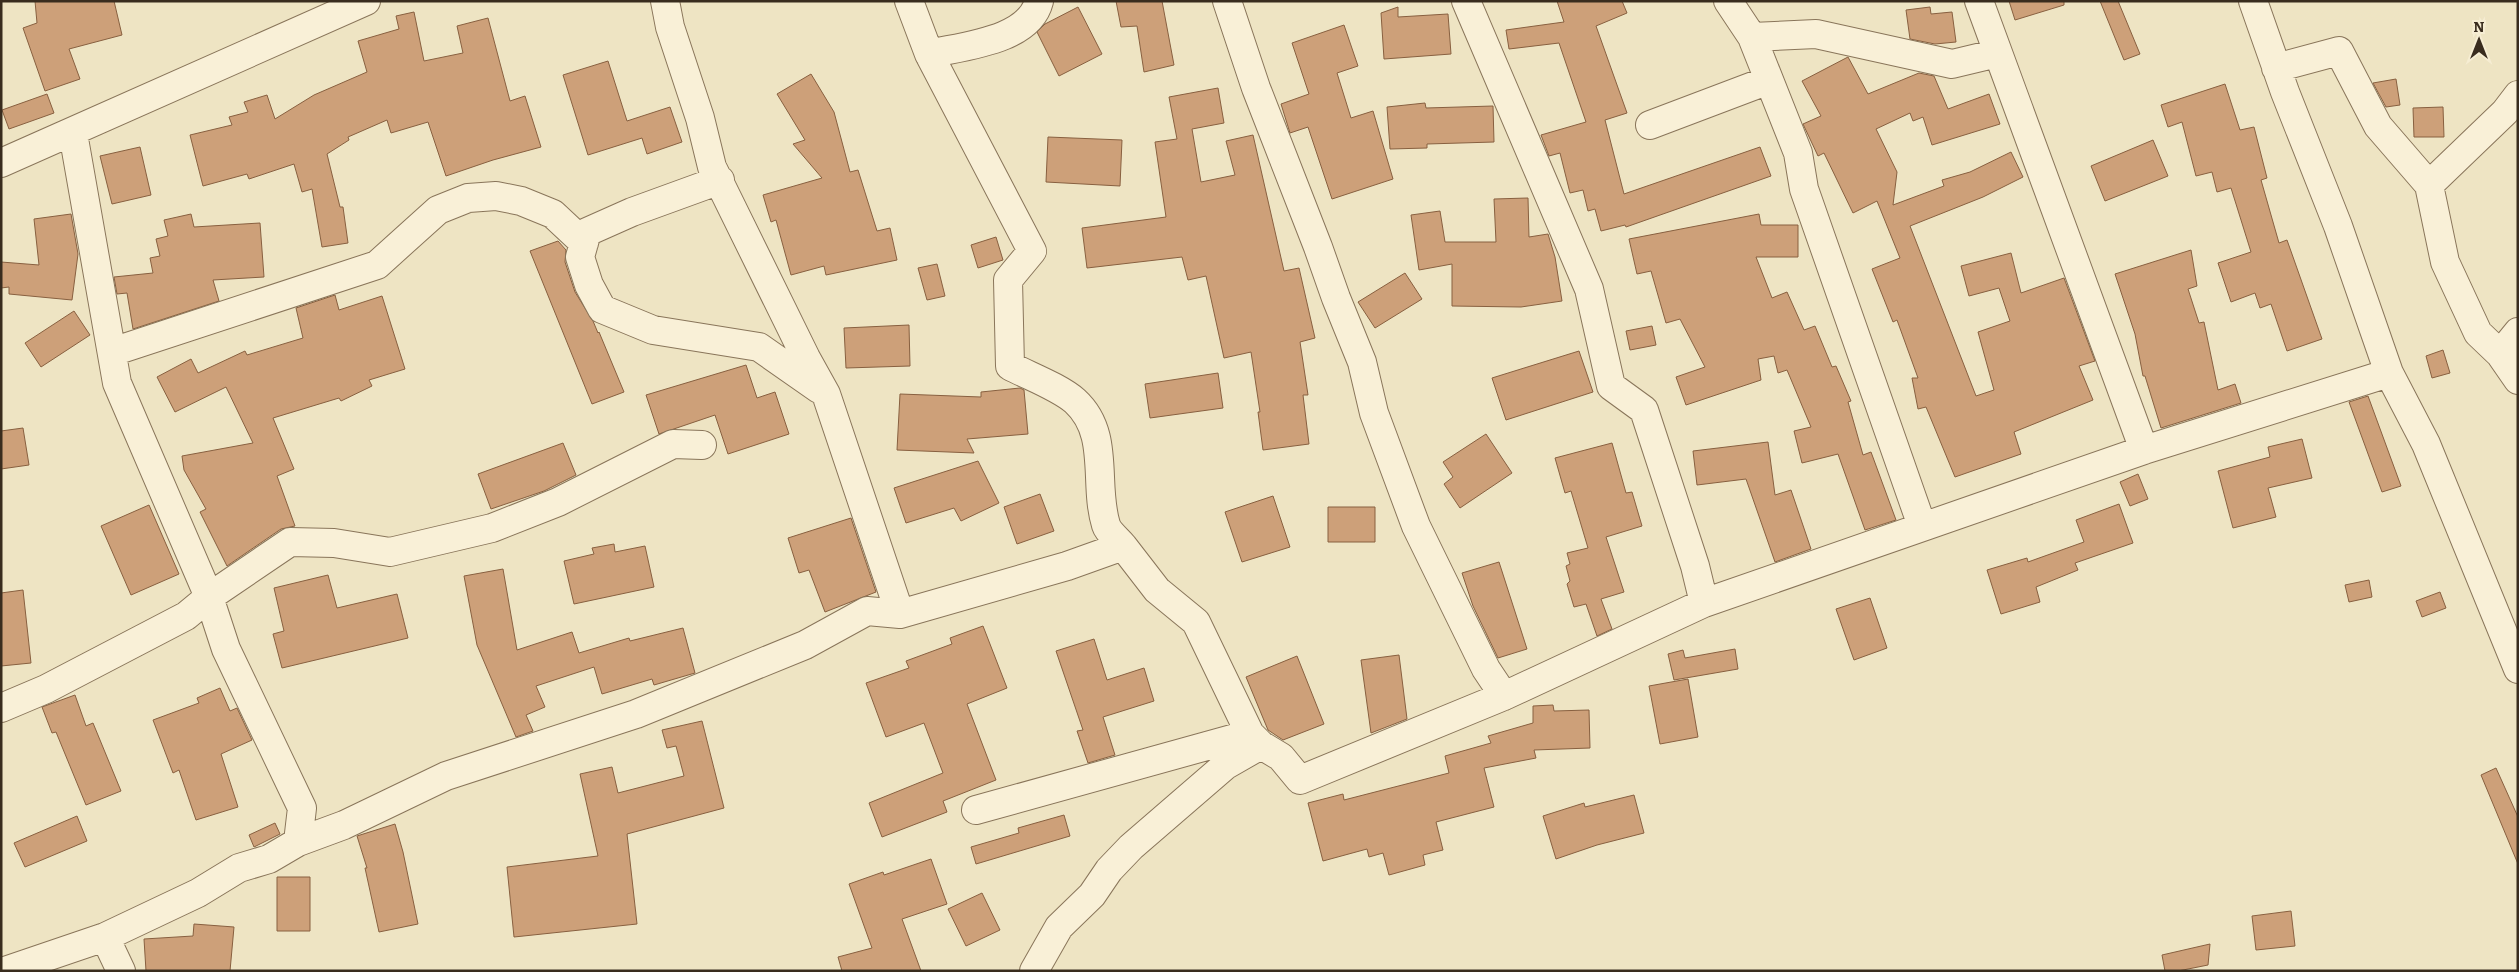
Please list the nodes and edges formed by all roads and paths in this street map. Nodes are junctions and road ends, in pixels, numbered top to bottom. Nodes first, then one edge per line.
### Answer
1 (366, 1) edge
2 (665, 1) edge
3 (910, 1) edge
4 (1039, 1) edge
5 (1226, 1) edge
6 (1466, 1) edge
7 (1728, 1) edge
8 (1979, 1) edge
9 (2253, 1) edge
10 (1752, 37) junction
11 (1998, 53) junction
12 (929, 54) junction
13 (2276, 68) junction
14 (1769, 80) junction
15 (2518, 95) edge
16 (1650, 125) dead end
17 (73, 133) junction
18 (1, 164) edge
19 (720, 180) junction
20 (2429, 185) junction
21 (584, 243) junction
22 (2518, 332) edge
23 (112, 352) junction
24 (2500, 354) junction
25 (2389, 373) junction
26 (2518, 380) edge
27 (826, 394) junction
28 (702, 445) dead end
29 (2144, 450) junction
30 (1922, 526) junction
31 (1123, 546) junction
32 (209, 597) junction
33 (1704, 603) junction
34 (900, 614) junction
35 (2518, 669) edge
36 (1504, 696) junction
37 (1, 708) edge
38 (1256, 740) junction
39 (302, 808) junction
40 (976, 810) dead end
41 (344, 825) junction
42 (298, 842) junction
43 (105, 936) junction
44 (5, 971) edge
45 (121, 971) edge
46 (1034, 971) edge

1 - 17 street
2 - 19 street
3 - 12 street
4 - 12 street
5 - 36 street
6 - 33 street
7 - 10 street
8 - 11 street
9 - 13 street
10 - 11 street
10 - 14 street
11 - 29 street
12 - 31 street
13 - 20 street
13 - 25 street
14 - 16 street
14 - 30 street
15 - 20 street
17 - 18 street
17 - 23 street
19 - 21 street
19 - 27 street
20 - 24 street
21 - 23 street
21 - 27 street
22 - 24 street
23 - 32 street
24 - 26 street
25 - 29 street
25 - 35 street
27 - 34 street
28 - 32 street
29 - 30 street
30 - 33 street
31 - 34 street
31 - 38 street
32 - 37 street
32 - 39 street
33 - 36 street
34 - 41 street
36 - 38 street
38 - 40 street
38 - 46 street
39 - 41 street
39 - 42 street
41 - 42 street
42 - 43 street
43 - 44 street
43 - 45 street

